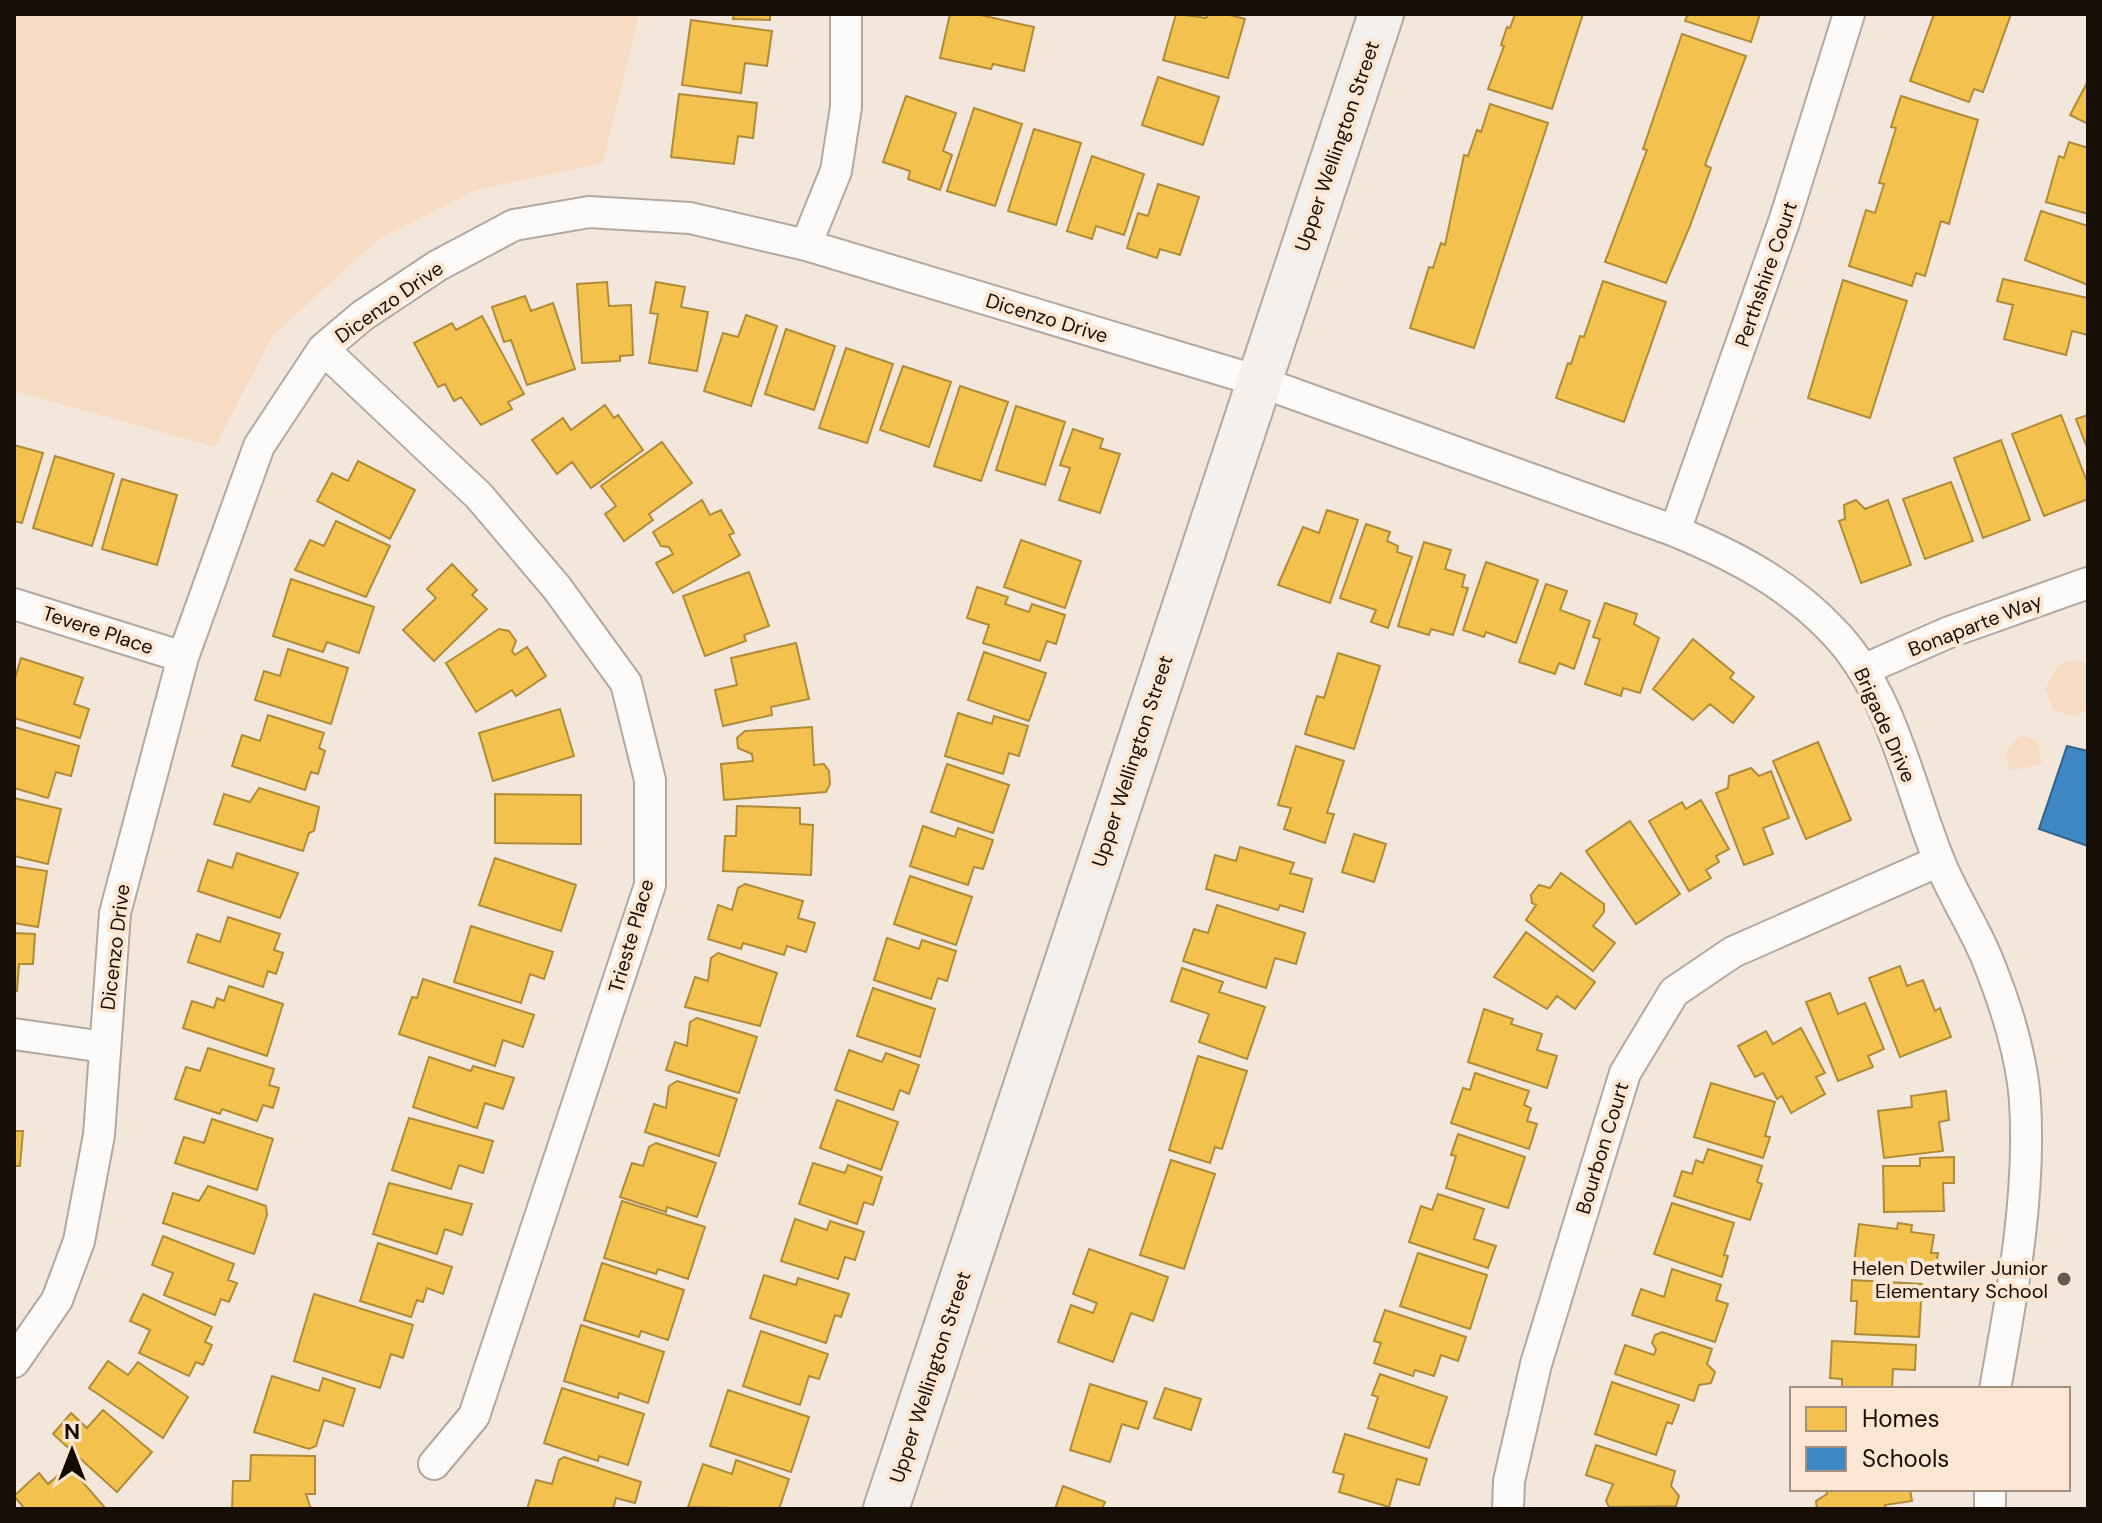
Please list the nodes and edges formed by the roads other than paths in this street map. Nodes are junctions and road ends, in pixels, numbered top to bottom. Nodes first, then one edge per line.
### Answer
1 (846, 14) edge
2 (1381, 14) edge
3 (1849, 14) edge
4 (806, 245) junction
5 (323, 349) junction
6 (1258, 381) junction
7 (1675, 531) junction
8 (2088, 583) edge
9 (14, 604) edge
10 (183, 657) junction
11 (1863, 670) junction
12 (1939, 861) junction
13 (14, 1034) edge
14 (104, 1047) junction
15 (14, 1362) edge
16 (1995, 1387) edge
17 (434, 1464) dead end
18 (886, 1509) edge
19 (1508, 1509) edge

1 - 4 street
2 - 6 main road, Upper Wellington Street
3 - 7 street, Perthshire Court
4 - 5 street, Dicenzo Drive
4 - 6 street, Dicenzo Drive
5 - 10 street, Dicenzo Drive
5 - 17 street, Trieste Place
6 - 7 street, Brigade Drive
6 - 18 main road, Upper Wellington Street
7 - 11 street, Brigade Drive
8 - 11 street, Bonaparte Way
9 - 10 street, Tevere Place
10 - 14 street, Dicenzo Drive
11 - 12 street, Brigade Drive
12 - 16 street, Brigade Drive
12 - 19 street, Bourbon Court
13 - 14 street
14 - 15 street, Dicenzo Drive

